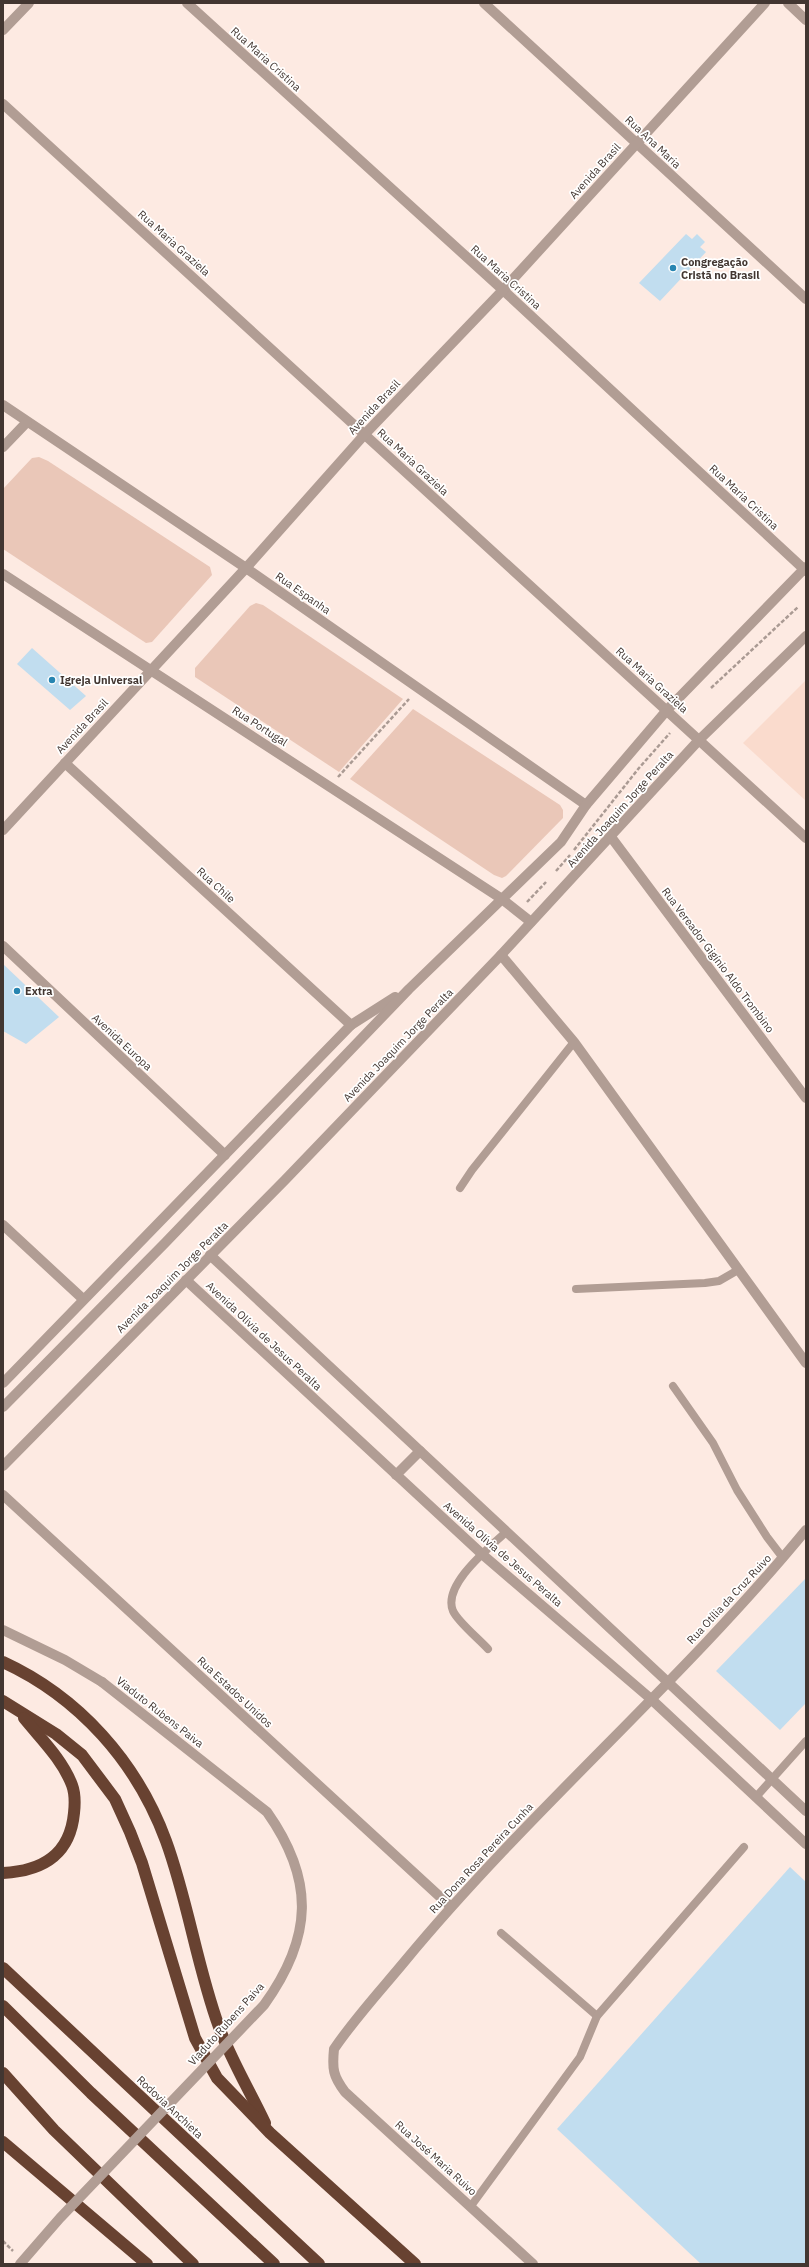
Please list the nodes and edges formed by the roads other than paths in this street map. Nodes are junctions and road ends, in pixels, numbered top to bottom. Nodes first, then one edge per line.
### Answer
1 (28, 3) edge
2 (187, 3) edge
3 (484, 3) edge
4 (765, 3) edge
5 (788, 3) edge
6 (806, 20) edge
7 (3, 30) edge
8 (3, 104) edge
9 (637, 143) junction
10 (503, 290) junction
11 (806, 299) edge
12 (3, 405) edge
13 (27, 422) junction
14 (365, 434) junction
15 (3, 447) edge
16 (246, 568) junction
17 (805, 569) edge
18 (3, 574) edge
19 (806, 636) edge
20 (152, 669) junction
21 (667, 710) junction
22 (699, 740) junction
23 (65, 763) junction
24 (586, 806) junction
25 (3, 830) edge
26 (611, 837) junction
27 (806, 838) edge
28 (502, 900) junction
29 (532, 922) junction
30 (3, 946) edge
31 (501, 955) junction
32 (409, 989) junction
33 (351, 1025) junction
34 (574, 1042) junction
35 (806, 1098) edge
36 (225, 1155) junction
37 (460, 1188) dead end
38 (3, 1225) edge
39 (210, 1255) junction
40 (738, 1270) junction
41 (186, 1280) junction
42 (576, 1289) dead end
43 (83, 1298) junction
44 (806, 1363) edge
45 (3, 1383) edge
46 (673, 1386) dead end
47 (3, 1407) edge
48 (420, 1451) junction
49 (3, 1466) edge
50 (396, 1475) junction
51 (3, 1495) edge
52 (806, 1530) edge
53 (506, 1532) junction
54 (483, 1554) junction
55 (783, 1558) junction
56 (3, 1630) edge
57 (488, 1649) dead end
58 (3, 1662) edge
59 (667, 1682) junction
60 (651, 1699) junction
61 (3, 1701) edge
62 (18, 1711) junction
63 (806, 1741) edge
64 (771, 1779) junction
65 (756, 1797) junction
66 (806, 1811) edge
67 (806, 1844) edge
68 (744, 1847) dead end
69 (3, 1873) edge
70 (450, 1906) junction
71 (501, 1933) dead end
72 (3, 1968) edge
73 (3, 2006) edge
74 (597, 2016) junction
75 (332, 2063) joint
76 (3, 2073) edge
77 (270, 2133) junction
78 (3, 2142) edge
79 (471, 2206) junction
80 (20, 2264) edge
81 (147, 2264) edge
82 (193, 2264) edge
83 (274, 2264) edge
84 (319, 2264) edge
85 (415, 2264) edge
86 (534, 2264) edge

1 - 7 street
2 - 10 street, Rua Maria Cristina
3 - 9 street, Rua Ana Maria
4 - 9 street, Avenida Brasil
5 - 6 street
8 - 14 street, Rua Maria Graziela
9 - 10 street, Avenida Brasil
9 - 11 street, Rua Ana Maria
10 - 14 street, Avenida Brasil
10 - 17 street, Rua Maria Cristina
12 - 13 street, Rua Espanha
13 - 15 street
13 - 16 street, Rua Espanha
14 - 16 street, Avenida Brasil
14 - 21 street, Rua Maria Graziela
16 - 20 street, Avenida Brasil
16 - 24 street, Rua Espanha
17 - 21 street, Avenida Joaquim Jorge Peralta
18 - 20 street, Rua Portugal
19 - 22 street, Avenida Joaquim Jorge Peralta
20 - 23 street, Avenida Brasil
20 - 28 street, Rua Portugal
21 - 22 street, Rua Maria Graziela
21 - 24 street, Avenida Joaquim Jorge Peralta
22 - 26 street, Avenida Joaquim Jorge Peralta
22 - 27 street, Rua Maria Graziela
23 - 25 street, Avenida Brasil
23 - 33 street, Rua Chile
24 - 28 street, Avenida Joaquim Jorge Peralta
26 - 29 street, Avenida Joaquim Jorge Peralta
26 - 35 street, Rua Vereador Gigínio Aldo Trombino
28 - 29 street, Rua Portugal
28 - 32 street, Avenida Joaquim Jorge Peralta
29 - 31 street, Avenida Joaquim Jorge Peralta
30 - 36 street, Avenida Europa
31 - 34 street
31 - 39 street, Avenida Joaquim Jorge Peralta
32 - 33 street, Avenida Joaquim Jorge Peralta
32 - 47 street, Avenida Joaquim Jorge Peralta
33 - 36 street, Avenida Joaquim Jorge Peralta
34 - 37 lane
34 - 40 street
36 - 43 street, Avenida Joaquim Jorge Peralta
38 - 43 street
39 - 41 street, Avenida Joaquim Jorge Peralta
39 - 48 street, Avenida Olívia de Jesus Peralta
40 - 42 lane
40 - 44 street
41 - 49 street, Avenida Joaquim Jorge Peralta
41 - 50 street, Avenida Olívia de Jesus Peralta
43 - 45 street, Avenida Joaquim Jorge Peralta
46 - 55 lane
48 - 50 street
48 - 53 street, Avenida Olívia de Jesus Peralta
50 - 54 street, Avenida Olívia de Jesus Peralta
51 - 70 street, Rua Estados Unidos
52 - 55 street, Rua Otília da Cruz Ruivo
53 - 54 lane
53 - 59 street, Avenida Olívia de Jesus Peralta
54 - 57 lane
54 - 60 street, Avenida Olívia de Jesus Peralta
55 - 59 street, Rua Otília da Cruz Ruivo
56 - 80 street, Viaduto Rubens Paiva, bridge
58 - 77 highway
59 - 60 street, Rua Dona Rosa Pereira Cunha
59 - 64 street, Avenida Olívia de Jesus Peralta
60 - 65 street, Avenida Olívia de Jesus Peralta
60 - 70 street, Rua Dona Rosa Pereira Cunha
61 - 62 highway
62 - 69 highway
62 - 77 highway
63 - 64 lane
64 - 65 lane
64 - 66 street, Avenida Olívia de Jesus Peralta
65 - 67 street, Avenida Olívia de Jesus Peralta
68 - 74 lane
70 - 75 street, Rua Dona Rosa Pereira Cunha
71 - 74 lane
72 - 84 highway, Rodovia Anchieta
73 - 83 highway
74 - 79 lane
75 - 79 street, Rua José Maria Ruivo
76 - 82 highway
77 - 85 highway
78 - 81 highway
79 - 86 street, Rua José Maria Ruivo

